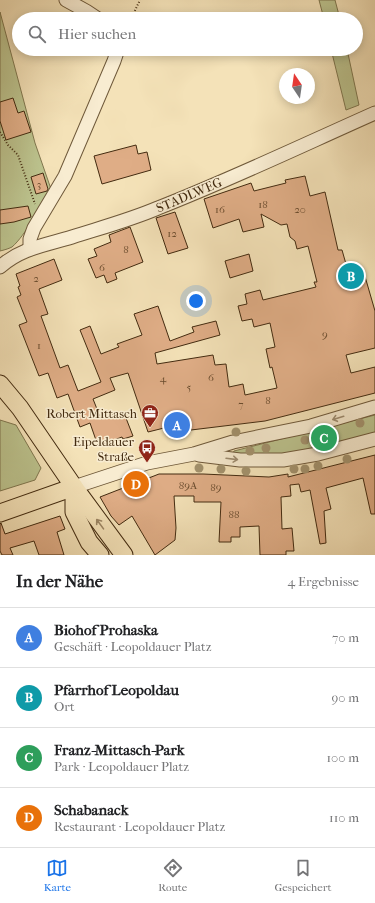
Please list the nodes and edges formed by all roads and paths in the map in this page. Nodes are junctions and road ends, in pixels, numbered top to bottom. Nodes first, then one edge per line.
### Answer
1 (66, 0) edge
2 (140, 0) edge
3 (88, 12) edge
4 (134, 12) edge
5 (116, 56) edge
6 (375, 112) edge
7 (0, 132) edge
8 (40, 219) junction
9 (30, 248) junction
10 (0, 267) edge
11 (0, 384) edge
12 (375, 407) edge
13 (375, 439) edge
14 (194, 454) junction
15 (74, 487) junction
16 (0, 513) edge
17 (100, 555) edge
18 (124, 555) edge

1 - 3 street
2 - 4 path
5 - 8 street
6 - 9 street, STADLWEG
7 - 8 path
8 - 9 street
9 - 10 street, STADLWEG
11 - 15 main road
12 -> 14 street
14 -> 13 street
14 - 15 street
15 - 16 main road
15 - 17 main road
18 -> 15 main road

